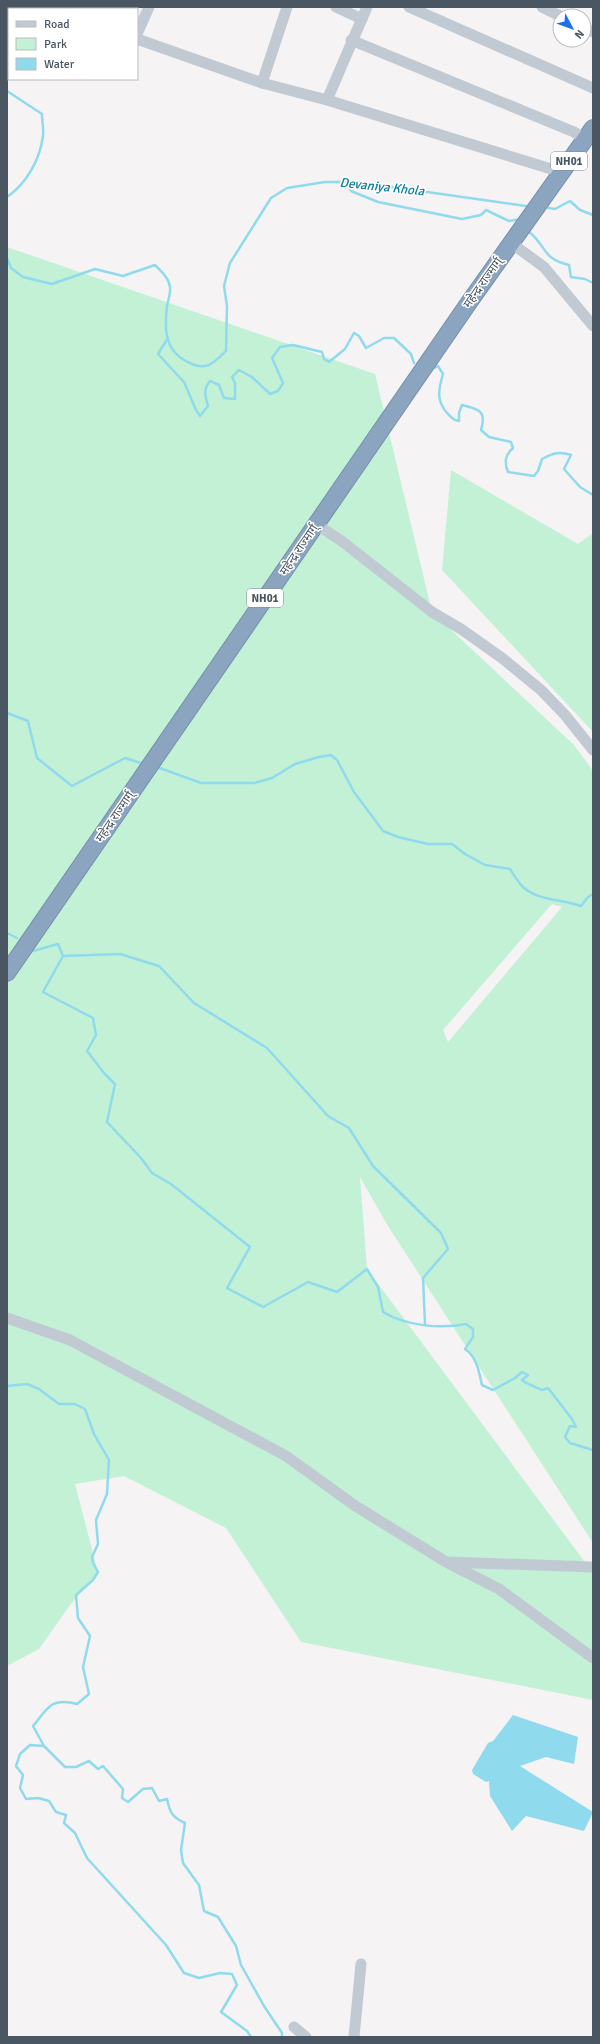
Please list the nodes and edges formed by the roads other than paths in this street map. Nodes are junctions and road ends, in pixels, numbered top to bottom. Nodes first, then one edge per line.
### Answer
1 (149, 7) edge
2 (288, 7) edge
3 (336, 7) edge
4 (367, 7) edge
5 (409, 7) edge
6 (542, 7) edge
7 (552, 12) edge
8 (362, 19) junction
9 (138, 32) edge
10 (138, 38) edge
11 (352, 40) junction
12 (262, 83) junction
13 (593, 88) edge
14 (327, 100) junction
15 (589, 134) edge
16 (561, 172) junction
17 (511, 243) junction
18 (593, 326) edge
19 (316, 524) junction
20 (593, 750) edge
21 (7, 973) edge
22 (7, 1318) edge
23 (446, 1562) junction
24 (593, 1567) edge
25 (593, 1658) edge
26 (361, 1964) dead end
27 (294, 2028) dead end
28 (306, 2037) edge
29 (354, 2037) edge

1 - 9 street
2 - 12 street
3 - 8 street
4 - 8 street
5 - 13 street
6 - 7 street
8 - 11 street
10 - 12 street
11 - 14 street
11 - 15 street
12 - 14 street
14 - 16 street
15 - 16 highway, महेन्द्र राज्मार्ग् / NH01
16 - 17 highway, महेन्द्र राज्मार्ग् / NH01
17 - 18 street
17 - 19 highway, महेन्द्र राज्मार्ग् / NH01
19 - 20 street
19 - 21 highway, महेन्द्र राज्मार्ग् / NH01
22 - 23 street
23 - 24 street
23 - 25 street
26 - 29 street
27 - 28 street

